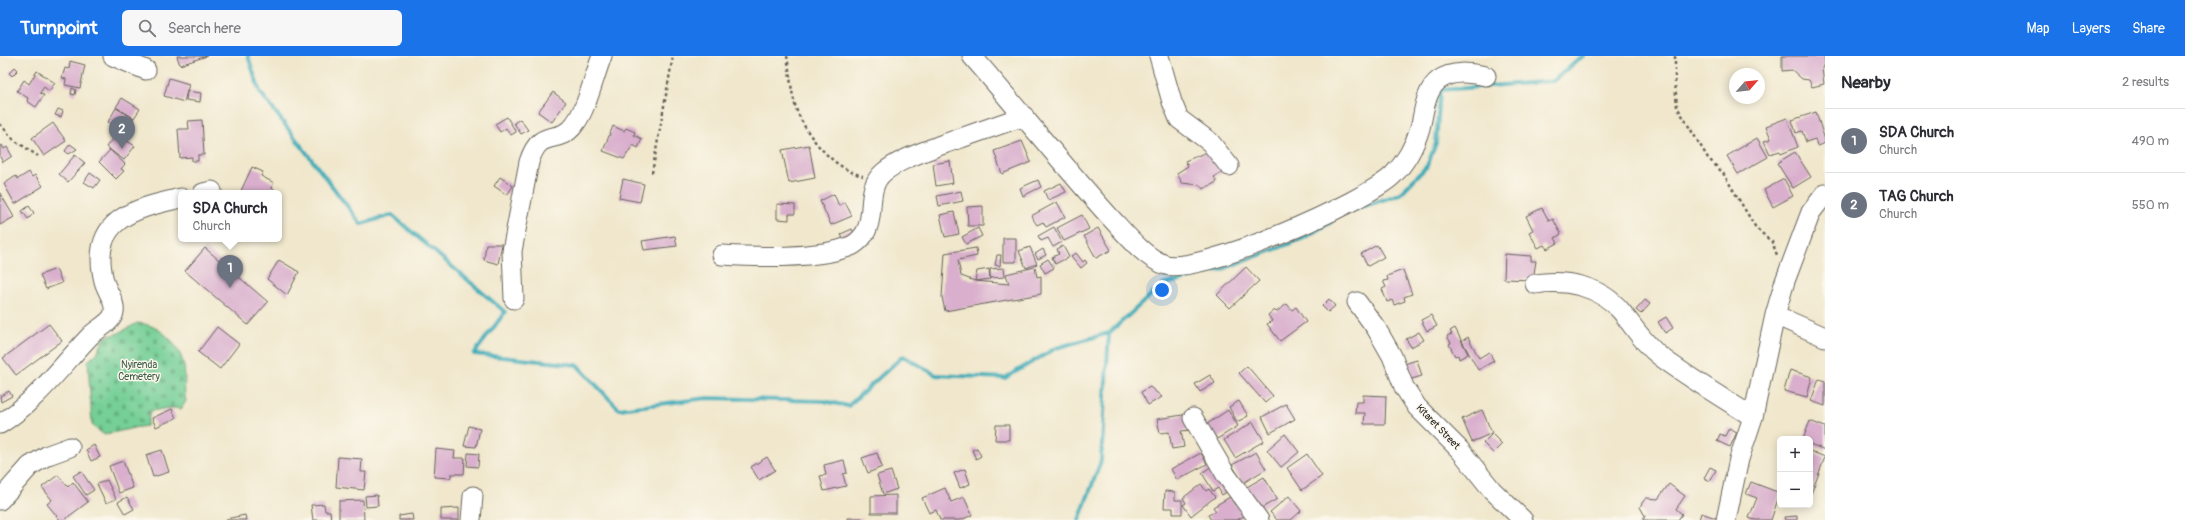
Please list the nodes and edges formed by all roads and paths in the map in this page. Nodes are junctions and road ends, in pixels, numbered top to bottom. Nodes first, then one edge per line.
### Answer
1 (113, 56) edge
2 (602, 56) edge
3 (673, 56) edge
4 (787, 56) edge
5 (972, 56) edge
6 (1160, 56) edge
7 (1675, 56) edge
8 (146, 70) dead end
9 (1486, 76) dead end
10 (1024, 116) junction
11 (0, 124) edge
12 (38, 156) dead end
13 (1229, 166) dead end
14 (652, 173) dead end
15 (877, 179) junction
16 (1825, 194) edge
17 (178, 199) edge
18 (722, 255) dead end
19 (1778, 259) dead end
20 (1535, 284) dead end
21 (514, 299) dead end
22 (1357, 302) dead end
23 (1775, 315) junction
24 (1825, 337) edge
25 (1193, 418) dead end
26 (1753, 418) junction
27 (0, 424) edge
28 (70, 447) dead end
29 (473, 496) dead end
30 (0, 500) edge
31 (471, 520) edge
32 (1259, 520) edge
33 (1523, 520) edge
34 (1726, 520) edge

1 - 8 street
2 - 21 street
3 - 14 path
4 - 15 path
5 - 10 street
6 - 13 street
7 - 19 path
9 - 10 street
10 - 15 street
11 - 12 path
15 - 18 street
16 - 23 street
17 - 27 street
20 - 26 street
22 - 33 street, Kitaret Street
23 - 24 street
23 - 26 street
25 - 32 street
26 - 34 street
28 - 30 street
29 - 31 street

